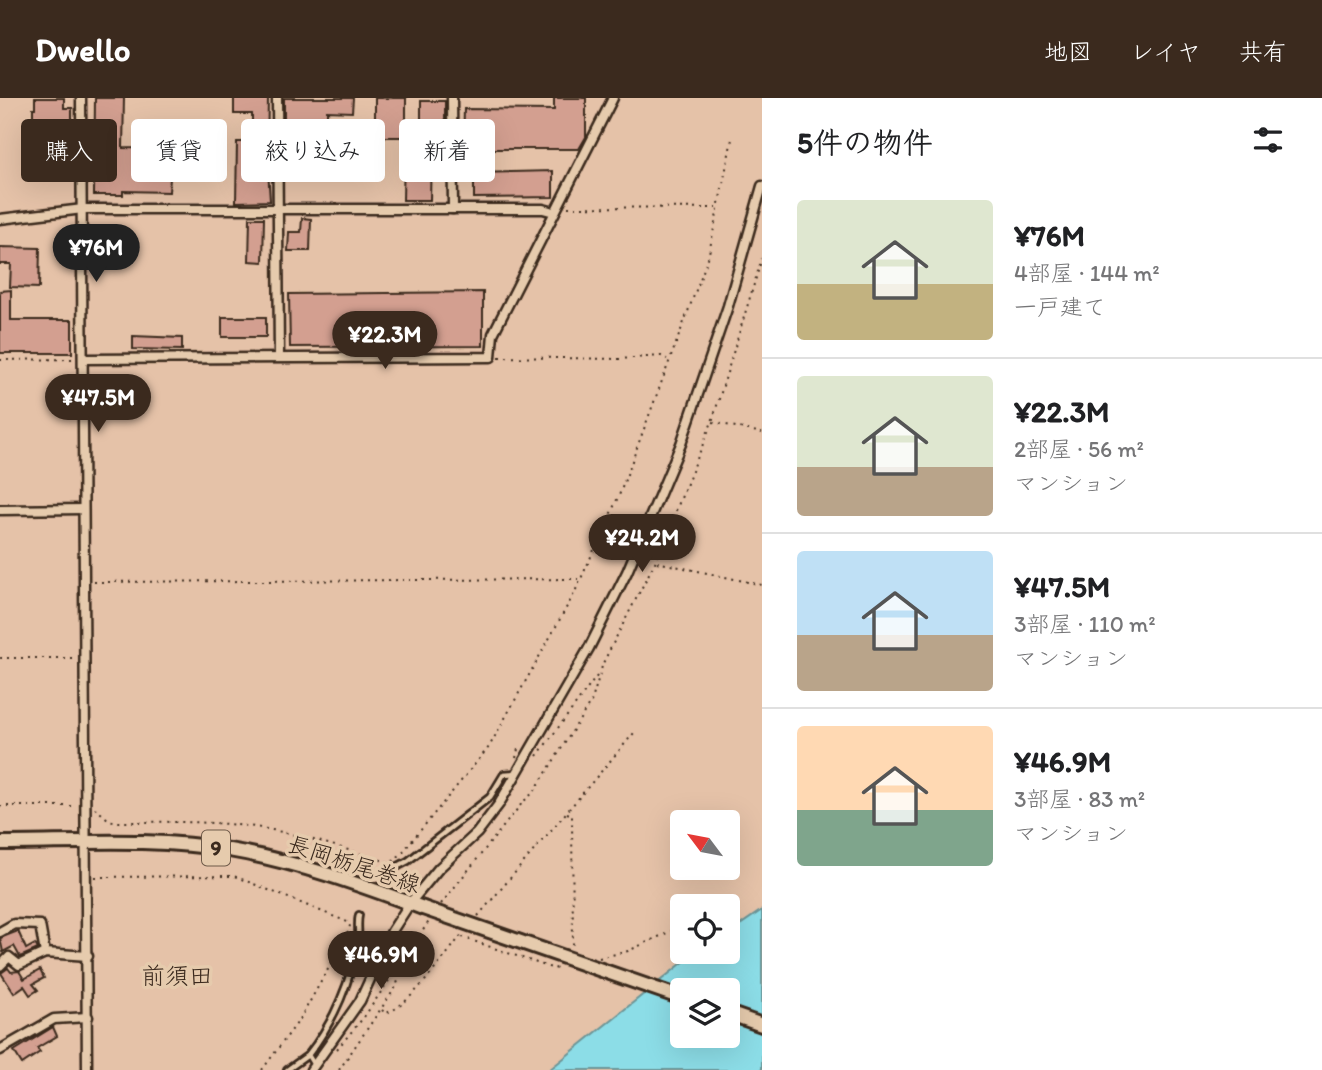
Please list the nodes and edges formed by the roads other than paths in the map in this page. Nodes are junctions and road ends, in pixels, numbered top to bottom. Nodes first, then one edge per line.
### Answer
1 (81, 98) edge
2 (277, 98) edge
3 (452, 98) edge
4 (613, 98) edge
5 (762, 186) edge
6 (83, 209) junction
7 (453, 209) junction
8 (278, 210) junction
9 (554, 212) junction
10 (0, 219) edge
11 (279, 356) junction
12 (84, 359) junction
13 (83, 509) junction
14 (0, 510) edge
15 (517, 773) junction
16 (0, 843) edge
17 (88, 843) junction
18 (389, 872) dead end
19 (410, 903) junction
20 (359, 915) dead end
21 (0, 932) edge
22 (45, 953) junction
23 (88, 956) junction
24 (0, 966) edge
25 (670, 994) edge
26 (88, 1017) junction
27 (740, 1017) edge
28 (762, 1025) edge
29 (0, 1050) edge
30 (308, 1055) junction
31 (300, 1062) junction
32 (313, 1068) edge
33 (88, 1070) edge
34 (288, 1070) edge
35 (295, 1070) edge

1 - 6 street
2 - 8 street
3 - 7 street
4 - 9 street
5 - 15 street
6 - 8 street
6 - 10 street
6 - 12 street
7 - 8 street
7 - 9 street
8 - 11 street
9 - 11 street
11 - 12 street
12 - 13 street
13 - 14 street
13 - 17 street
15 - 18 lane
15 - 19 street
16 - 17 main road, 長岡栃尾巻線 / 9
17 - 19 main road, 長岡栃尾巻線 / 9
17 - 23 street
19 - 25 main road, 長岡栃尾巻線 / 9, bridge
19 - 32 street
20 - 30 lane
21 - 22 street
22 - 23 street
22 - 24 street
23 - 26 street
26 - 29 street
26 - 33 street
27 - 28 main road
30 - 31 lane
30 - 32 lane
31 - 34 lane
31 - 35 lane

